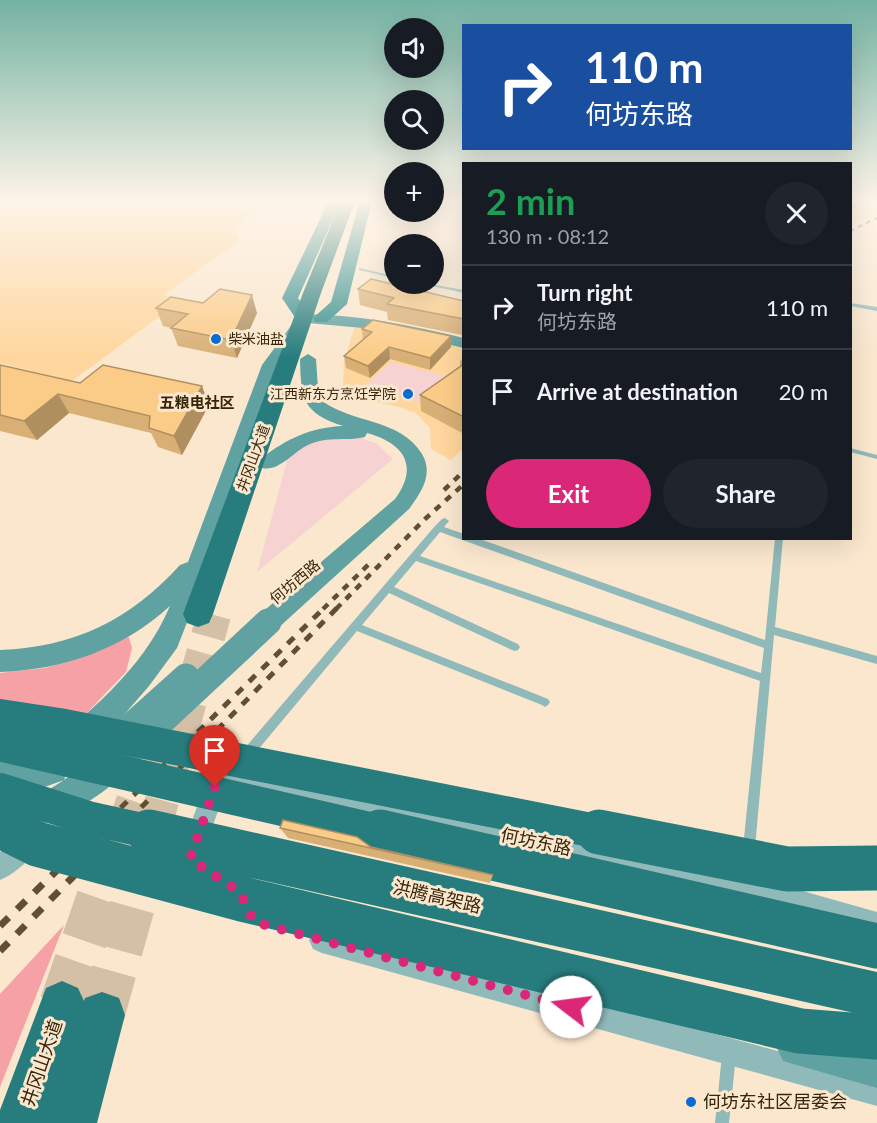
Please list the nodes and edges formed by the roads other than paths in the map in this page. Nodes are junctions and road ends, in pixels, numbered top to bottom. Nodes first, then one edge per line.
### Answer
1 (311, 253) edge
2 (332, 253) edge
3 (339, 253) edge
4 (352, 253) edge
5 (361, 269) dead end
6 (384, 275) edge
7 (444, 288) edge
8 (462, 292) edge
9 (852, 304) edge
10 (877, 309) edge
11 (313, 318) junction
12 (462, 343) edge
13 (308, 359) junction
14 (852, 451) edge
15 (877, 457) edge
16 (270, 463) junction
17 (409, 463) junction
18 (462, 536) edge
19 (471, 540) edge
20 (779, 540) edge
21 (206, 548) junction
22 (414, 557) junction
23 (388, 588) junction
24 (356, 626) junction
25 (770, 630) junction
26 (769, 646) junction
27 (515, 647) dead end
28 (877, 660) edge
29 (0, 661) edge
30 (766, 679) junction
31 (545, 702) dead end
32 (0, 716) edge
33 (127, 741) junction
34 (0, 744) edge
35 (0, 774) edge
36 (39, 774) junction
37 (219, 788) junction
38 (0, 790) edge
39 (0, 827) edge
40 (0, 868) edge
41 (877, 868) edge
42 (746, 887) junction
43 (240, 892) joint
44 (877, 924) edge
45 (740, 943) junction
46 (877, 946) edge
47 (877, 966) edge
48 (737, 976) dead end
49 (877, 995) edge
50 (732, 1030) junction
51 (800, 1031) junction
52 (877, 1036) edge
53 (877, 1052) edge
54 (877, 1069) edge
55 (877, 1092) edge
56 (21, 1123) edge
57 (71, 1123) edge
58 (722, 1123) edge

1 - 11 main road
2 - 11 highway, 井冈山大道
3 - 11 highway, 井冈山大道
4 - 11 main road
5 - 6 lane
7 - 8 lane
9 - 10 lane
11 - 12 main road
11 - 13 highway, 井冈山大道
11 - 16 highway, 井冈山大道
11 - 21 main road
13 - 16 highway, 井冈山大道
13 - 17 main road
14 - 15 lane
16 - 17 main road
17 - 33 main road, 何坊西路, bridge
18 - 22 lane
19 - 26 lane
20 - 25 lane
21 - 29 main road
21 - 36 main road
22 - 23 lane
22 - 30 lane
23 - 24 lane
23 - 27 lane
24 - 31 lane
24 - 37 lane
25 - 26 lane
25 - 28 lane
26 - 30 lane
30 - 42 lane
32 - 41 highway, bridge
33 - 36 main road, 何坊西路
33 - 39 main road
33 - 40 street
34 - 46 highway, bridge
35 - 36 main road, 何坊西路
37 - 42 street, 何坊东路
37 - 43 street
37 - 45 main road
38 - 49 highway, 洪腾高架路, bridge
39 - 51 highway, bridge
42 - 44 street, 何坊东路
42 - 45 lane
43 - 50 main road
45 - 47 main road
45 - 48 lane
50 - 54 main road
50 - 55 street
50 - 58 lane
51 - 52 highway, bridge
51 - 53 highway, bridge
56 - 57 highway, 井冈山大道

